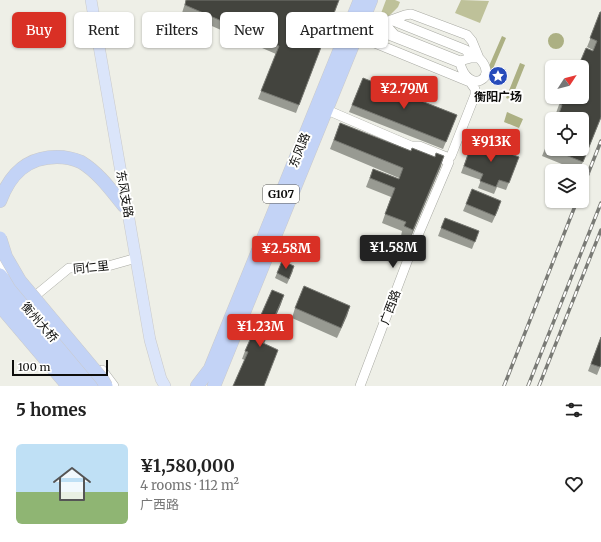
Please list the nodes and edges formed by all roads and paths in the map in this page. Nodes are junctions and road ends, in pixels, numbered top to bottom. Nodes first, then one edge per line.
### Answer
1 (87, 0) edge
2 (91, 0) edge
3 (360, 0) edge
4 (371, 0) edge
5 (366, 12) edge
6 (388, 21) edge
7 (388, 21) edge
8 (388, 23) edge
9 (437, 23) junction
10 (388, 34) edge
11 (432, 36) junction
12 (351, 48) edge
13 (385, 48) edge
14 (427, 49) junction
15 (475, 58) junction
16 (327, 110) junction
17 (449, 158) junction
18 (0, 201) edge
19 (124, 206) junction
20 (0, 238) edge
21 (133, 260) junction
22 (0, 262) edge
23 (0, 275) edge
24 (0, 290) edge
25 (35, 296) junction
26 (0, 306) edge
27 (0, 312) edge
28 (63, 386) edge
29 (68, 386) edge
30 (83, 386) edge
31 (96, 386) edge
32 (106, 386) edge
33 (114, 386) edge
34 (158, 386) edge
35 (165, 386) edge
36 (197, 386) edge
37 (214, 386) edge
38 (360, 386) edge

1 - 19 main road, 东风支路
2 - 35 main road, 东风支路
3 - 36 highway, 东风路 / G107
4 - 5 highway, 东风路 / G107
6 - 9 street
7 - 11 street
8 - 14 street
9 - 11 street
9 - 15 street
10 - 14 street
11 - 14 street
11 - 15 street
12 - 16 highway, 东风路 / G107
13 - 17 street, 广西路
14 - 15 street
14 - 15 street
16 - 17 street
16 - 37 highway, 东风路 / G107
17 - 38 street, 广西路
18 - 19 highway
19 - 21 main road, 东风支路
20 - 32 highway, bridge
21 - 25 street, 同仁里
21 - 34 main road, 东风支路
22 - 25 street
23 - 31 highway, 衡州大桥
24 - 30 highway, 衡州大桥
25 - 33 street
26 - 29 highway
27 - 28 street

